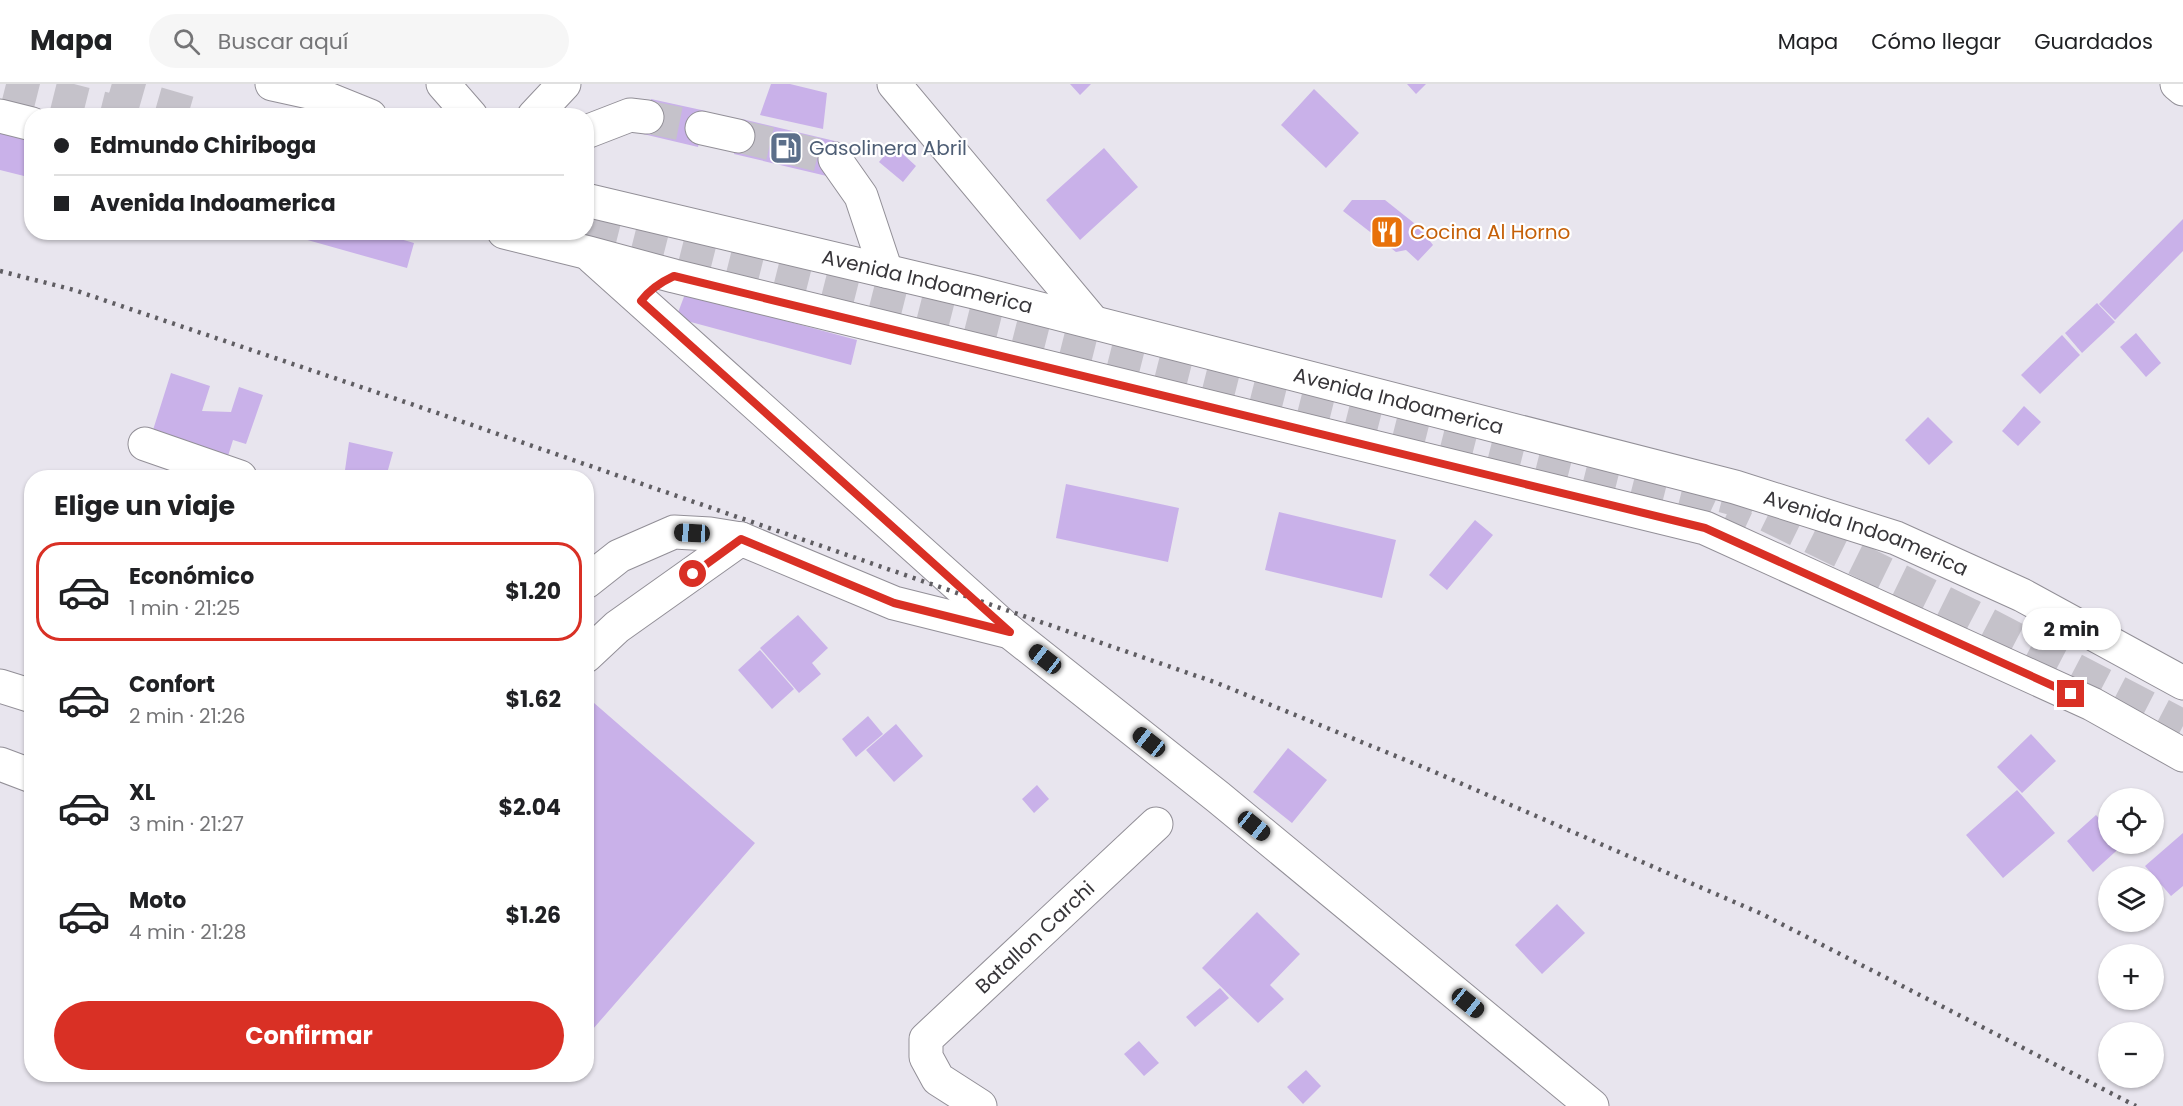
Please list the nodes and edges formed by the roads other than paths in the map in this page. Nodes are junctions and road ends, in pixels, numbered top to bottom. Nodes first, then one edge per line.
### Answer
1 (272, 84) edge
2 (443, 84) edge
3 (564, 84) edge
4 (894, 84) edge
5 (2177, 84) edge
6 (317, 89) edge
7 (2183, 89) edge
8 (354, 108) edge
9 (464, 108) edge
10 (542, 108) edge
11 (0, 116) edge
12 (647, 117) tunnel mouth
13 (24, 122) edge
14 (702, 128) tunnel mouth
15 (594, 129) edge
16 (738, 136) tunnel mouth
17 (835, 159) tunnel mouth
18 (594, 202) edge
19 (558, 240) edge
20 (578, 243) edge
21 (886, 271) junction
22 (674, 276) junction
23 (641, 301) junction
24 (1093, 322) junction
25 (145, 444) dead end
26 (220, 470) edge
27 (741, 539) junction
28 (594, 576) edge
29 (1010, 632) junction
30 (594, 649) edge
31 (2183, 683) edge
32 (0, 686) edge
33 (24, 694) edge
34 (2183, 755) edge
35 (0, 764) edge
36 (24, 773) edge
37 (1156, 824) dead end
38 (980, 1106) edge
39 (1592, 1106) edge

1 - 6 main road
2 - 9 main road
3 - 10 main road
4 - 24 main road
5 - 7 main road
6 - 8 main road
11 - 13 main road
12 - 15 main road
14 - 16 main road
17 - 21 main road
18 - 21 main road, Avenida Indoamerica
19 - 20 main road
20 - 22 main road
20 - 23 main road
21 - 24 main road, Avenida Indoamerica
22 - 23 main road
22 - 34 main road
23 - 29 main road
24 - 31 main road, Avenida Indoamerica
25 - 26 main road
27 - 28 main road
27 - 29 main road
27 - 30 main road
29 - 39 main road
32 - 33 main road
35 - 36 main road
37 - 38 main road, Batallon Carchi

